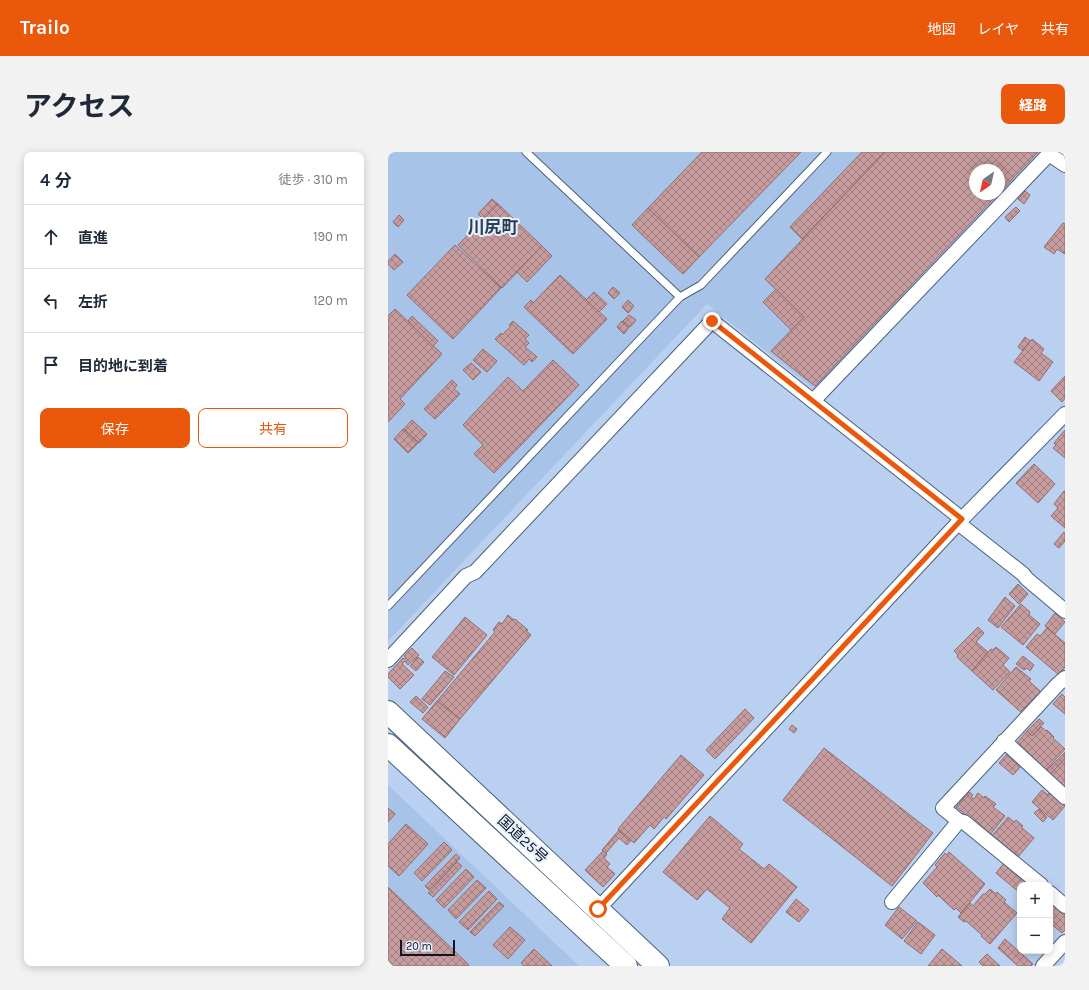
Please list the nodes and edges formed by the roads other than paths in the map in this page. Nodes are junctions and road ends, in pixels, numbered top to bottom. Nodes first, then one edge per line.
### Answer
1 (526, 152) edge
2 (827, 152) edge
3 (1050, 153) edge
4 (1065, 165) edge
5 (680, 297) junction
6 (813, 401) junction
7 (1065, 414) edge
8 (960, 521) junction
9 (388, 606) edge
10 (1065, 611) edge
11 (388, 660) edge
12 (1063, 683) edge
13 (388, 712) edge
14 (1004, 741) junction
15 (388, 745) edge
16 (1065, 797) edge
17 (959, 821) junction
18 (1037, 882) edge
19 (1053, 896) edge
20 (892, 902) dead end
21 (1065, 906) edge
22 (598, 909) junction
23 (1065, 942) edge
24 (1045, 965) edge
25 (626, 966) edge
26 (658, 966) edge

1 - 5 lane
2 - 5 lane
3 - 4 street
3 - 6 street
5 - 9 lane
6 - 8 street
6 - 11 street
7 - 8 street
8 - 10 street
8 - 22 street
12 - 14 street
13 - 22 highway, 国道25号
14 - 16 street
14 - 17 street
15 - 25 highway, 国道25号
17 - 18 street
17 - 20 street
19 - 21 street
22 - 26 highway, 国道25号
23 - 24 street

